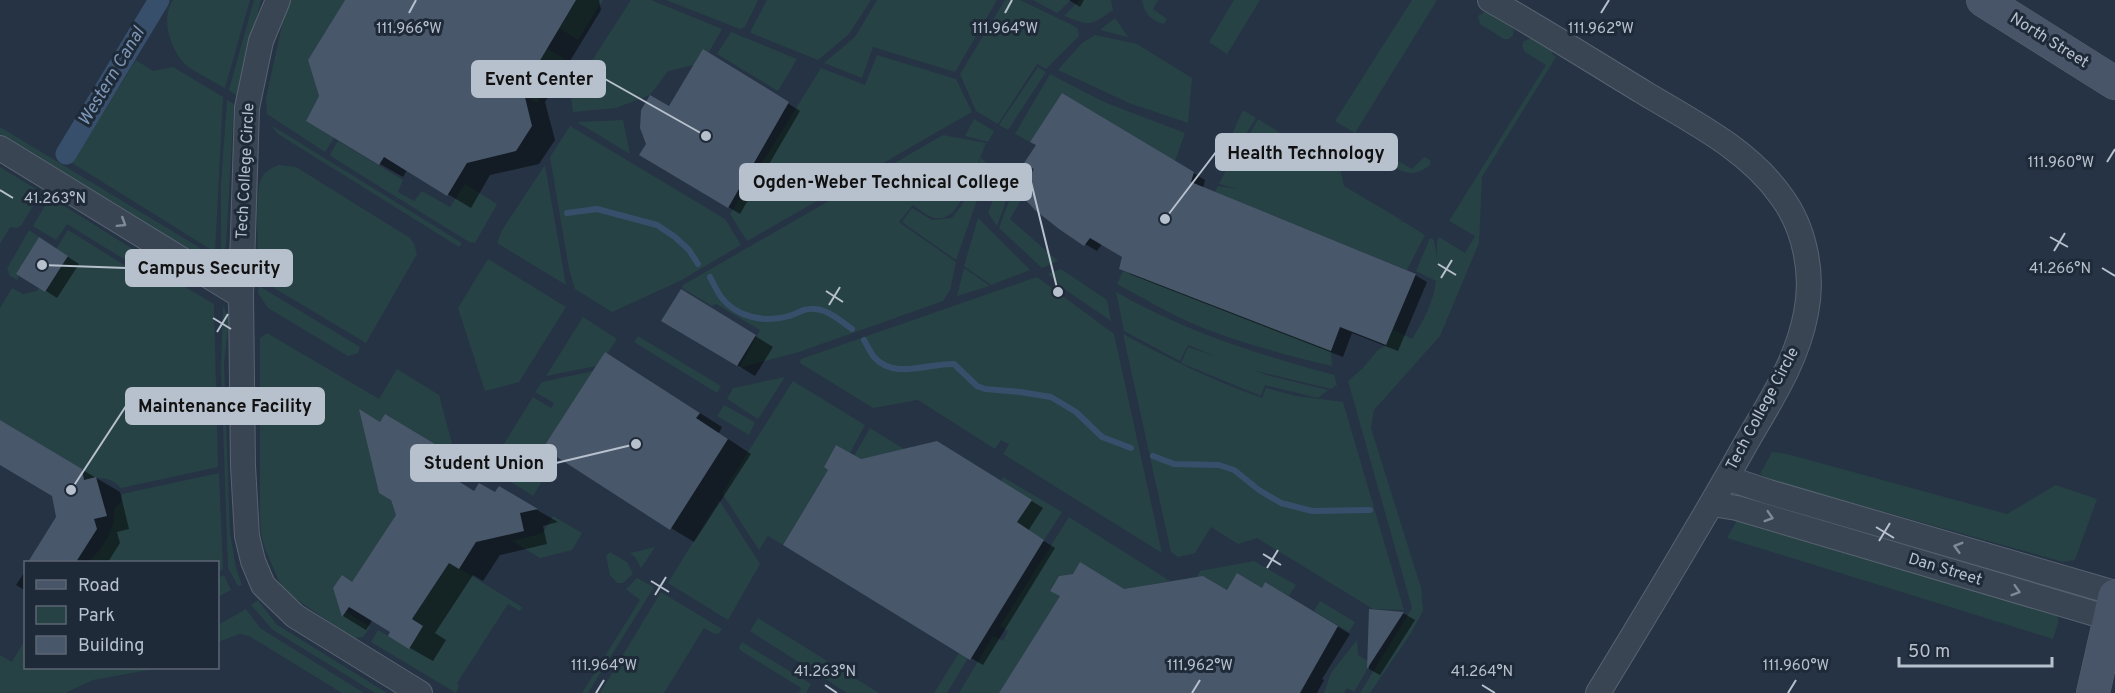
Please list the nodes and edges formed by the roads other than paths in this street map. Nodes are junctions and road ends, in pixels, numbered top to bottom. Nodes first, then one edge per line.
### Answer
1 (278, 0) edge
2 (1490, 0) edge
3 (1983, 0) edge
4 (2115, 82) edge
5 (0, 148) edge
6 (241, 296) junction
7 (1727, 478) junction
8 (1712, 504) junction
9 (2113, 602) edge
10 (420, 693) edge
11 (1598, 693) edge
12 (2093, 693) edge

1 - 6 street, Tech College Circle
2 - 7 street, Tech College Circle
3 - 4 main road, North Street
5 -> 6 street
6 - 10 street, Tech College Circle
7 - 8 street, Tech College Circle
9 -> 7 street, Dan Street
8 -> 9 street, Dan Street
8 - 11 street, Tech College Circle
9 - 12 main road

